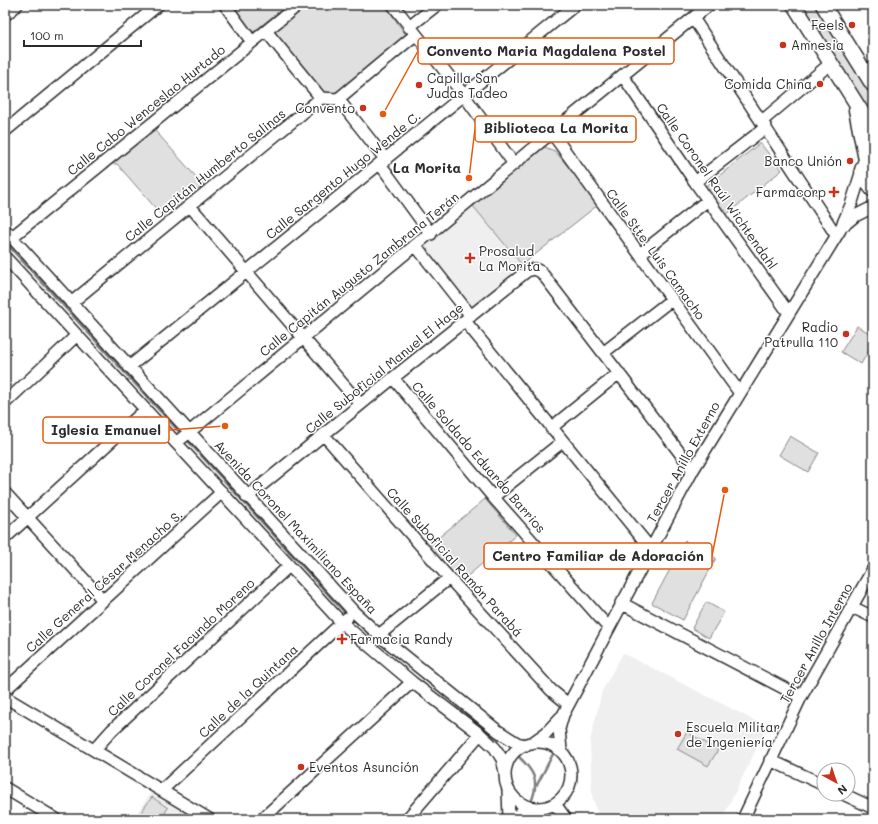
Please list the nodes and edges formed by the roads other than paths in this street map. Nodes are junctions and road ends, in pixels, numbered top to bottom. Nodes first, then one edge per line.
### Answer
1 (18, 5) edge
2 (158, 5) edge
3 (225, 5) edge
4 (298, 5) edge
5 (393, 5) edge
6 (437, 5) edge
7 (575, 5) edge
8 (709, 5) edge
9 (794, 5) edge
10 (824, 5) edge
11 (5, 15) edge
12 (693, 18) junction
13 (266, 31) junction
14 (412, 31) junction
15 (252, 42) junction
16 (831, 63) junction
17 (623, 76) junction
18 (873, 85) edge
19 (463, 94) junction
20 (852, 96) junction
21 (321, 98) junction
22 (338, 99) junction
23 (764, 124) junction
24 (873, 130) edge
25 (5, 131) edge
26 (552, 133) junction
27 (873, 145) edge
28 (383, 162) junction
29 (514, 164) junction
30 (864, 165) junction
31 (695, 182) junction
32 (873, 190) edge
33 (708, 200) junction
34 (190, 206) junction
35 (873, 207) edge
36 (838, 233) junction
37 (9, 234) edge
38 (431, 234) junction
39 (416, 246) junction
40 (640, 254) junction
41 (6, 260) edge
42 (246, 272) junction
43 (671, 300) junction
44 (71, 303) junction
45 (788, 312) junction
46 (468, 319) junction
47 (77, 335) junction
48 (304, 337) junction
49 (603, 353) junction
50 (129, 367) junction
51 (619, 373) junction
52 (393, 378) junction
53 (739, 392) junction
54 (5, 403) edge
55 (360, 404) junction
56 (145, 410) junction
57 (551, 428) junction
58 (324, 435) junction
59 (183, 437) junction
60 (562, 442) junction
61 (693, 470) junction
62 (222, 492) junction
63 (5, 493) edge
64 (248, 497) junction
65 (494, 498) junction
66 (28, 518) junction
67 (5, 538) edge
68 (651, 549) junction
69 (289, 566) junction
70 (873, 569) edge
71 (448, 578) junction
72 (103, 600) junction
73 (621, 603) junction
74 (852, 607) junction
75 (348, 617) junction
76 (873, 617) edge
77 (608, 627) junction
78 (379, 635) junction
79 (412, 682) junction
80 (5, 690) edge
81 (5, 697) edge
82 (800, 698) junction
83 (568, 704) junction
84 (562, 715) junction
85 (480, 734) junction
86 (529, 744) junction
87 (94, 750) junction
88 (561, 750) junction
89 (770, 760) junction
90 (505, 772) junction
91 (816, 781) edge
92 (5, 788) edge
93 (162, 790) junction
94 (508, 790) junction
95 (856, 800) edge
96 (555, 804) junction
97 (527, 806) junction
98 (873, 808) edge
99 (49, 817) edge
100 (209, 819) edge
101 (262, 819) edge
102 (407, 819) edge
103 (509, 819) edge
104 (514, 819) edge
105 (566, 819) edge
106 (743, 819) edge

1 - 11 street
2 - 25 street
3 - 15 street
4 - 13 street, Calle Cabo Wenceslao Hurtado
5 - 14 street
6 - 14 street
7 - 19 street, Calle Sargento Hugo Wende C.
8 - 12 street, Calle Capitán Augusto Zambrana Terán
9 - 16 main road
10 - 18 main road
12 - 17 street, Calle Capitán Augusto Zambrana Terán
12 - 23 street
13 - 15 street, Calle Cabo Wenceslao Hurtado
13 - 21 street
14 - 19 street
14 - 22 street
15 - 37 street, Calle Cabo Wenceslao Hurtado
16 - 20 main road
16 - 23 street
17 - 26 street, Calle Capitán Augusto Zambrana Terán
17 - 31 street, Calle Coronel Raúl Wichtendahl
19 - 28 street, Calle Sargento Hugo Wende C.
19 - 29 street
20 - 24 main road
20 - 30 main road
21 - 22 street
21 - 34 street, Calle Capitán Humberto Salinas
22 - 28 street
23 - 31 street
23 - 36 street
26 - 29 street, Calle Capitán Augusto Zambrana Terán
26 - 40 street, Calle Stte. Luis Camacho
27 - 30 main road
28 - 38 street
28 - 42 street, Calle Sargento Hugo Wende C.
29 - 38 street, Calle Capitán Augusto Zambrana Terán
30 - 32 main road
30 - 36 street, Tercer Anillo Externo
31 - 33 street, Calle Coronel Raúl Wichtendahl
33 - 40 street
33 - 45 street, Calle Coronel Raúl Wichtendahl
34 - 42 street
34 - 44 street, Calle Capitán Humberto Salinas
35 - 36 street, Tercer Anillo Externo
36 - 45 street, Tercer Anillo Externo
37 - 44 street, Avenida Coronel Maximiliano España
38 - 39 street, Calle Capitán Augusto Zambrana Terán
39 - 46 street
39 - 48 street, Calle Capitán Augusto Zambrana Terán
40 - 43 street, Calle Stte. Luis Camacho
41 - 47 street, Avenida Coronel Maximiliano España
42 - 48 street
42 - 50 street, Calle Sargento Hugo Wende C.
43 - 49 street
43 - 53 street, Calle Stte. Luis Camacho
44 - 50 street, Avenida Coronel Maximiliano España
45 - 53 street, Tercer Anillo Externo
46 - 49 street, Calle Suboficial Manuel El Hage
46 - 52 street, Calle Suboficial Manuel El Hage
46 - 57 street
47 - 54 street
47 - 56 street, Avenida Coronel Maximiliano España
48 - 55 street
48 - 59 street, Calle Capitán Augusto Zambrana Terán
49 - 51 street
50 - 59 street, Avenida Coronel Maximiliano España
51 - 57 street
51 - 61 street
52 - 55 street, Calle Suboficial Manuel El Hage
52 - 65 street, Calle Soldado Eduardo Barrios
53 - 61 street, Tercer Anillo Externo
55 - 58 street, Calle Suboficial Manuel El Hage
56 - 59 street, Avenida Coronel Maximiliano España
56 - 66 street
57 - 60 street
58 - 64 street, Calle Suboficial Manuel El Hage
58 - 71 street, Calle Suboficial Ramón Parabá
59 - 62 street, Avenida Coronel Maximiliano España
59 - 64 street, Avenida Coronel Maximiliano España
60 - 65 street
60 - 68 street
61 - 68 street, Tercer Anillo Externo
62 - 69 street, Avenida Coronel Maximiliano España
62 - 72 street, Calle General César Menacho S.
63 - 66 street
64 - 75 street, Avenida Coronel Maximiliano España
65 - 77 street, Calle Soldado Eduardo Barrios
66 - 67 street
66 - 72 street
68 - 73 street, Tercer Anillo Externo
69 - 75 street, Avenida Coronel Maximiliano España
69 - 87 street, Calle Coronel Facundo Moreno
70 - 74 street, Tercer Anillo Interno
71 - 78 street
71 - 83 street, Calle Suboficial Ramón Parabá
72 - 80 street, Calle General César Menacho S.
73 - 77 street, Tercer Anillo Externo
73 - 82 street
74 - 76 street
74 - 82 street, Tercer Anillo Interno
75 - 78 street, Avenida Coronel Maximiliano España
75 - 79 street, Avenida Coronel Maximiliano España
75 - 93 street, Calle de la Quintana
77 - 83 street, Tercer Anillo Externo
78 - 86 street, Avenida Coronel Maximiliano España
79 - 85 street, Avenida Coronel Maximiliano España
79 - 101 street
81 - 87 street
82 - 89 street, Tercer Anillo Interno
83 - 84 street, Tercer Anillo Externo
84 - 86 street, Tercer Anillo Externo
84 - 88 street, Tercer Anillo Externo
85 - 90 street, Avenida Coronel Maximiliano España
85 - 102 street
86 - 88 street
86 - 90 street
87 - 93 street
88 - 96 street
89 - 91 street
89 - 106 street, Tercer Anillo Interno
90 - 94 street
92 - 99 street
93 - 100 street
94 - 97 street
94 - 103 street
95 - 98 street
96 - 97 street
96 - 105 street
97 - 104 street

